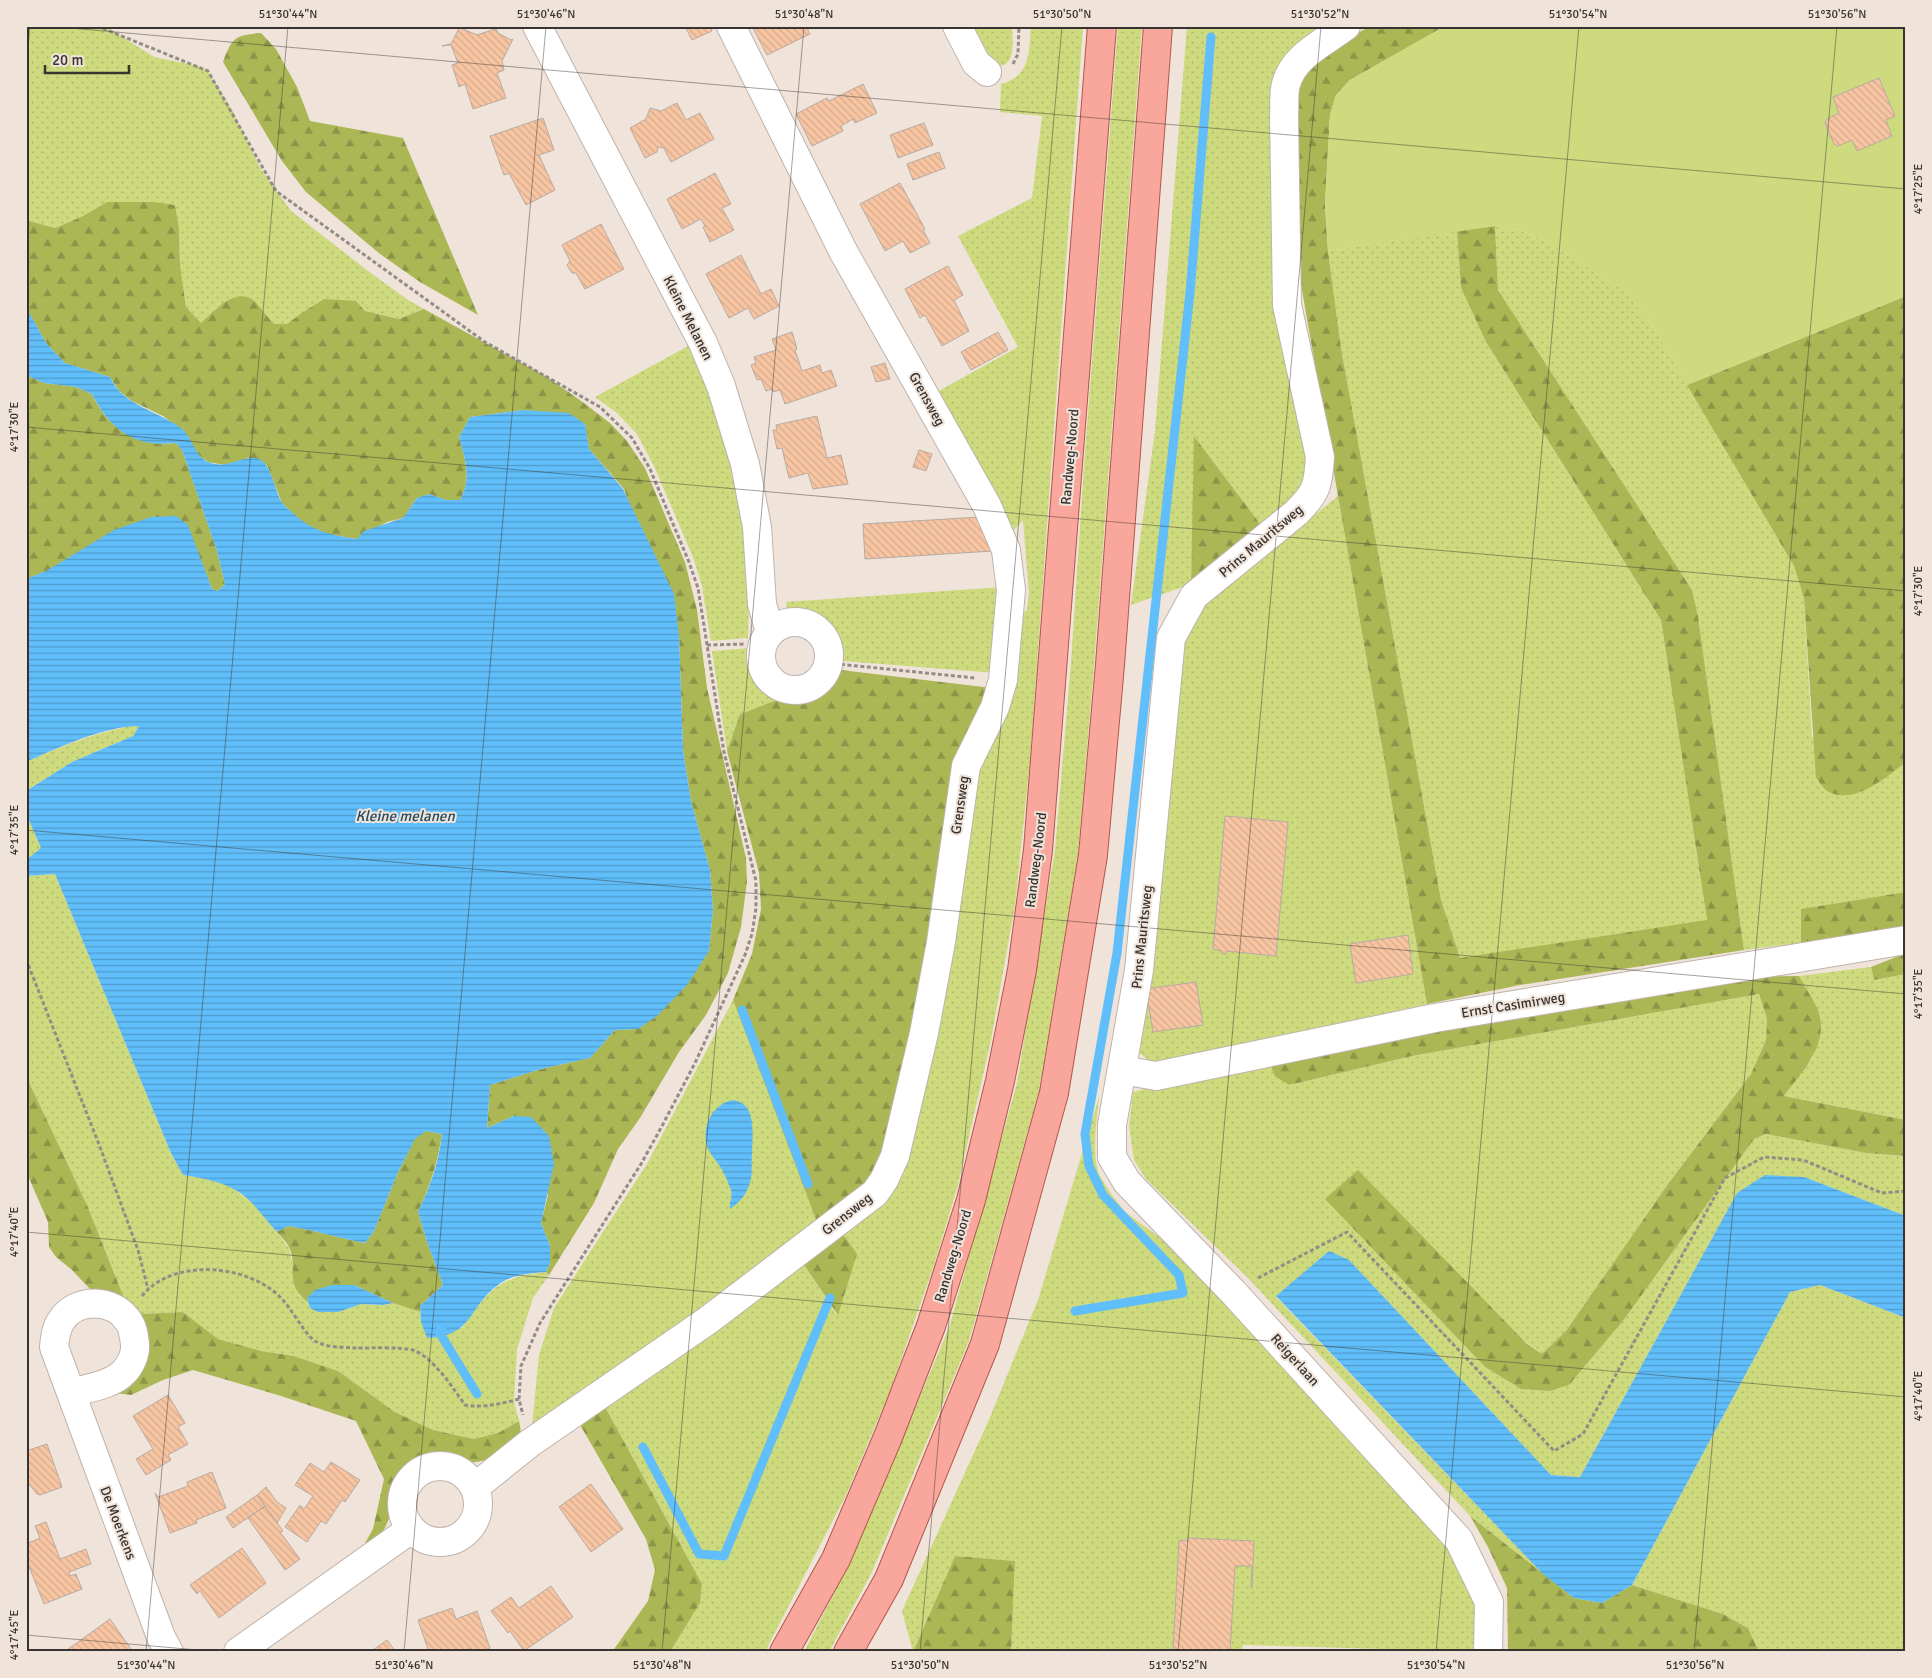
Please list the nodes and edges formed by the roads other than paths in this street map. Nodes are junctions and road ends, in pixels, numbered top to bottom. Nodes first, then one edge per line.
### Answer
1 (537, 26) edge
2 (732, 26) edge
3 (957, 26) edge
4 (1102, 26) edge
5 (1158, 26) edge
6 (1346, 26) edge
7 (988, 72) dead end
8 (766, 638) junction
9 (1906, 940) edge
10 (1122, 1070) junction
11 (72, 1393) dead end
12 (475, 1487) junction
13 (411, 1529) junction
14 (169, 1652) edge
15 (238, 1652) edge
16 (784, 1652) edge
17 (848, 1652) edge
18 (1488, 1652) edge

1 - 8 street, Kleine Melanen
2 - 12 street, Grensweg
3 - 7 street
4 - 16 main road, Randweg-Noord
5 - 17 main road
6 - 10 street, Prins Mauritsweg
8 - 8 street, Kleine Melanen
9 - 10 street, Ernst Casimirweg
10 - 18 street, Reigerlaan
11 - 14 street, De Moerkens
12 - 13 street
12 - 13 street
13 - 15 street

